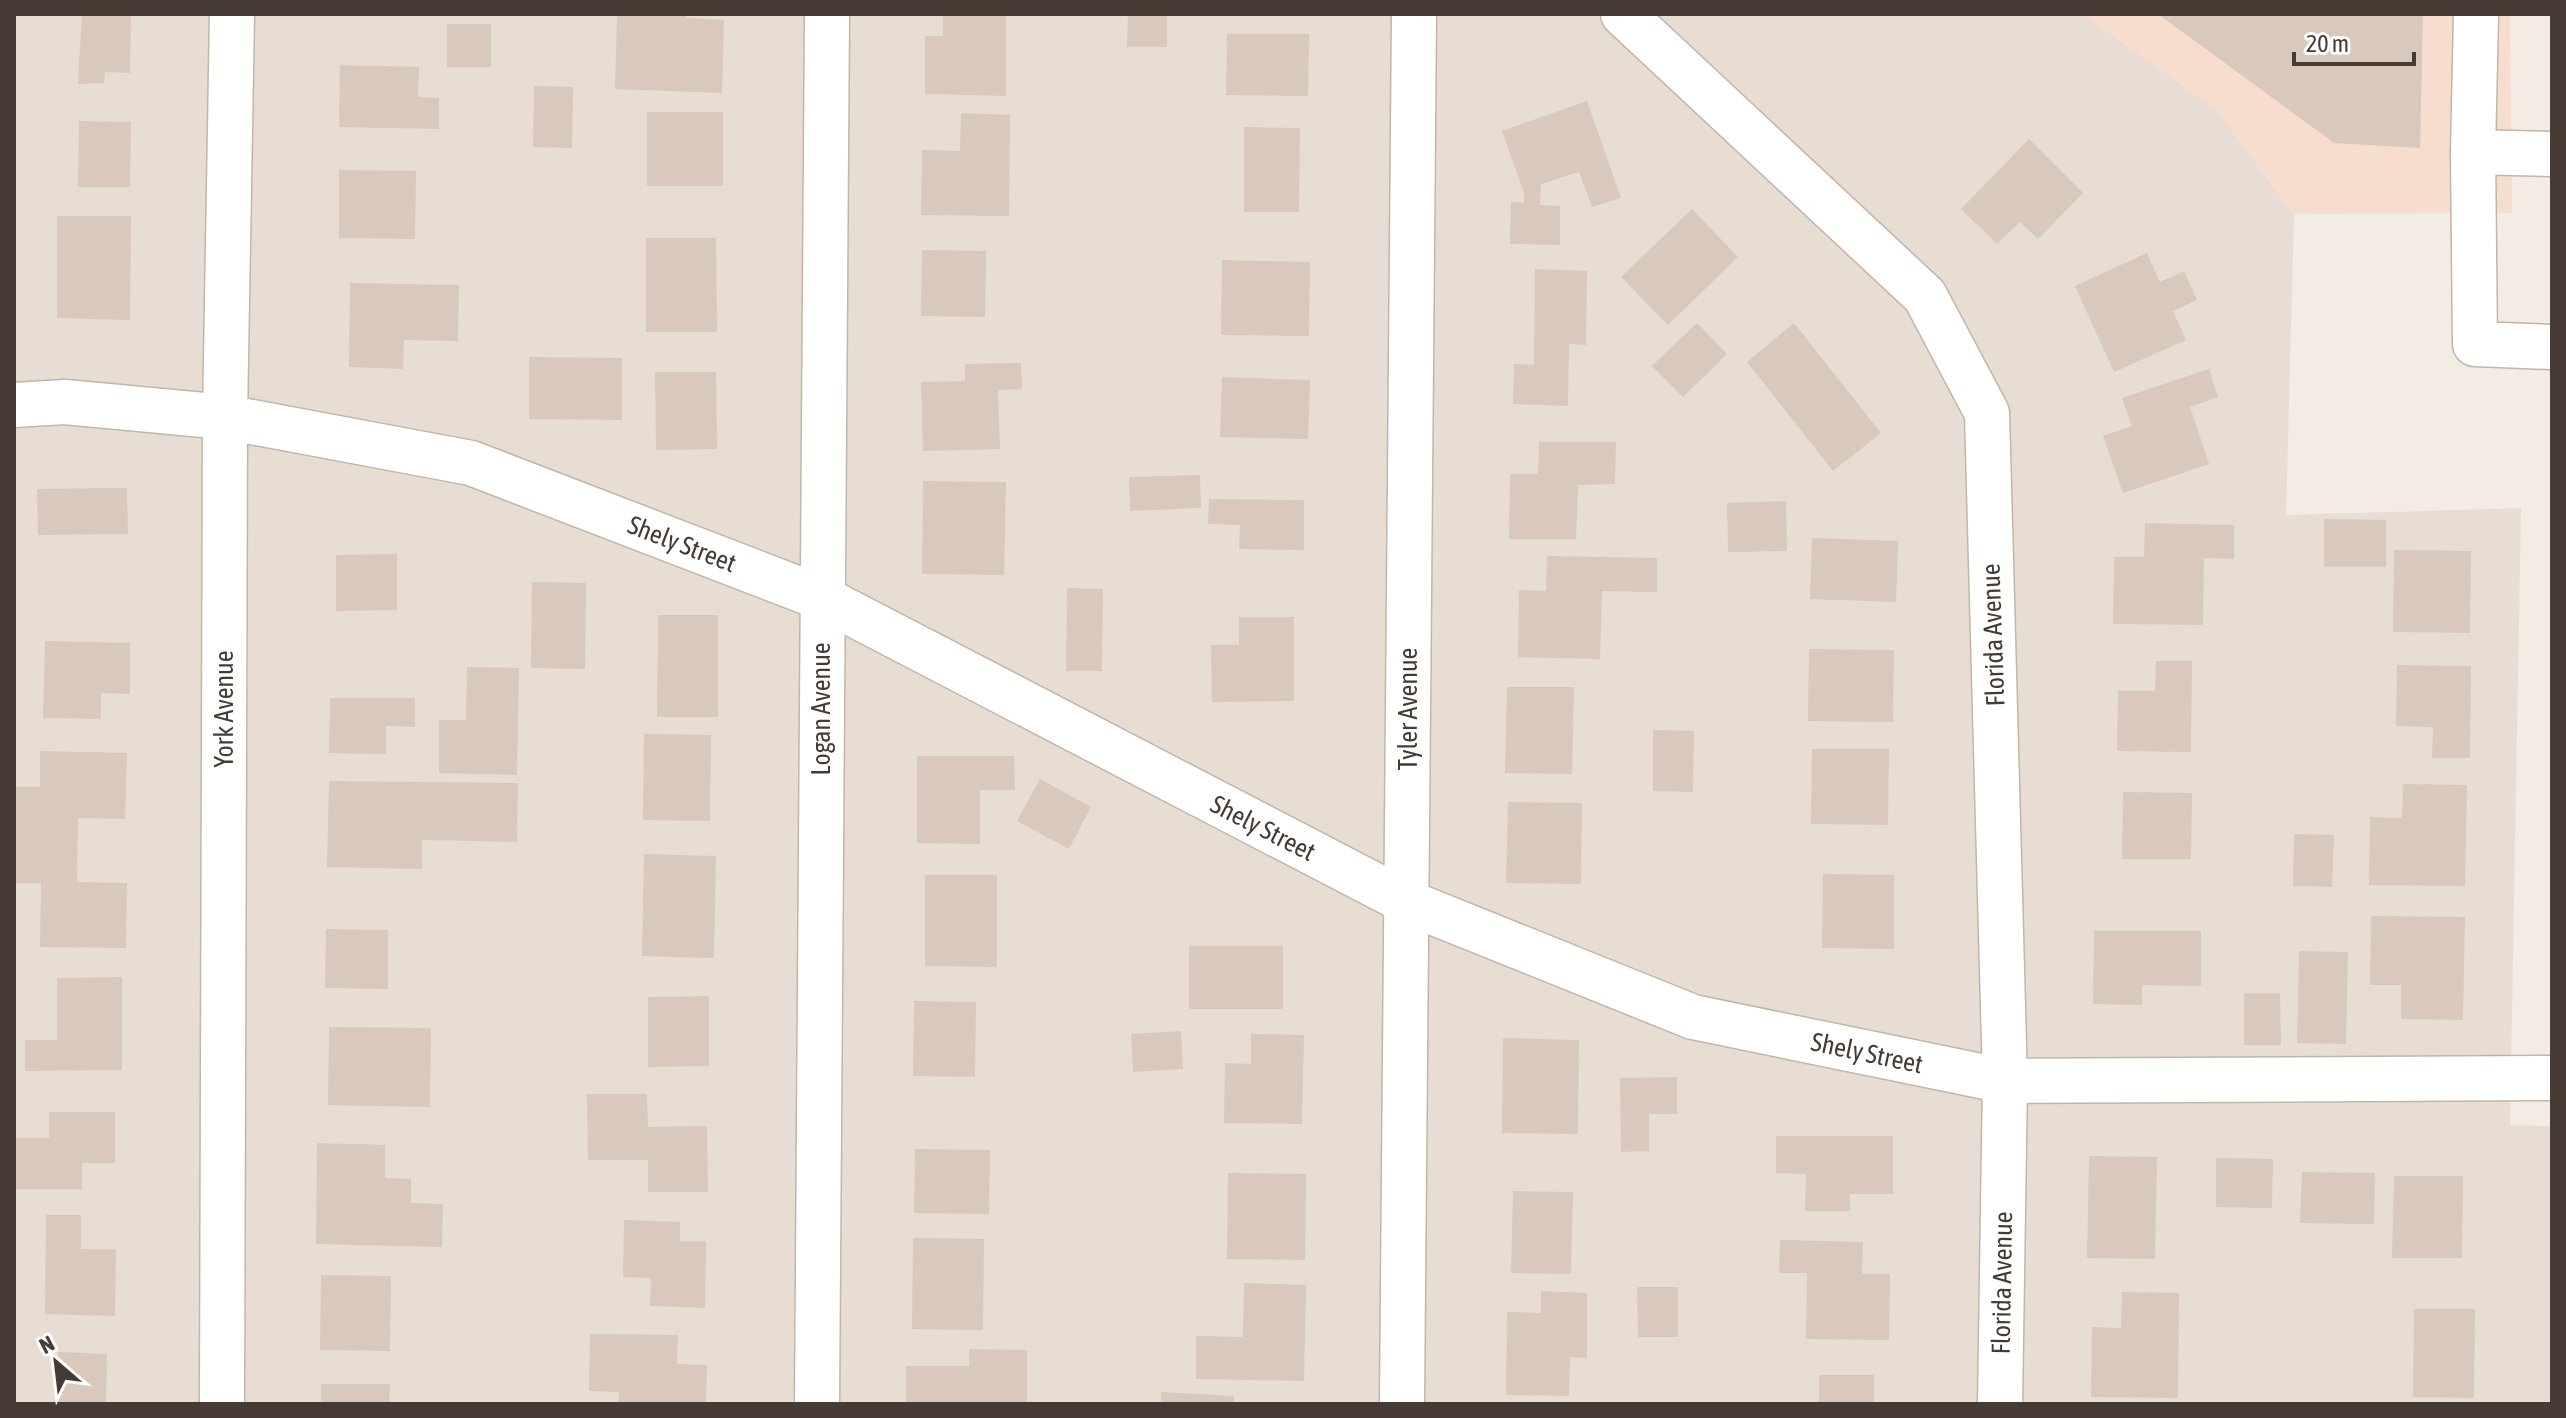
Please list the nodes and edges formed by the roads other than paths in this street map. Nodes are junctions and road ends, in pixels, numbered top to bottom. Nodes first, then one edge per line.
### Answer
1 (232, 14) edge
2 (827, 14) edge
3 (1414, 14) edge
4 (1623, 14) edge
5 (2476, 14) edge
6 (2473, 152) junction
7 (2552, 154) edge
8 (2552, 347) edge
9 (14, 405) edge
10 (225, 417) junction
11 (822, 598) junction
12 (1407, 902) junction
13 (2552, 1078) edge
14 (2005, 1081) junction
15 (222, 1404) edge
16 (817, 1404) edge
17 (1402, 1404) edge
18 (2000, 1404) edge

1 - 10 street, York Avenue
2 - 11 street, Logan Avenue
3 - 12 street, Tyler Avenue
4 - 14 street, Florida Avenue
5 - 6 street
6 - 7 street
6 - 8 street
9 - 10 street, Shely Street
10 - 11 street, Shely Street
10 - 15 street, York Avenue
11 - 12 street, Shely Street
11 - 16 street, Logan Avenue
12 - 14 street, Shely Street
12 - 17 street, Tyler Avenue
13 - 14 street, Shely Street
14 - 18 street, Florida Avenue

